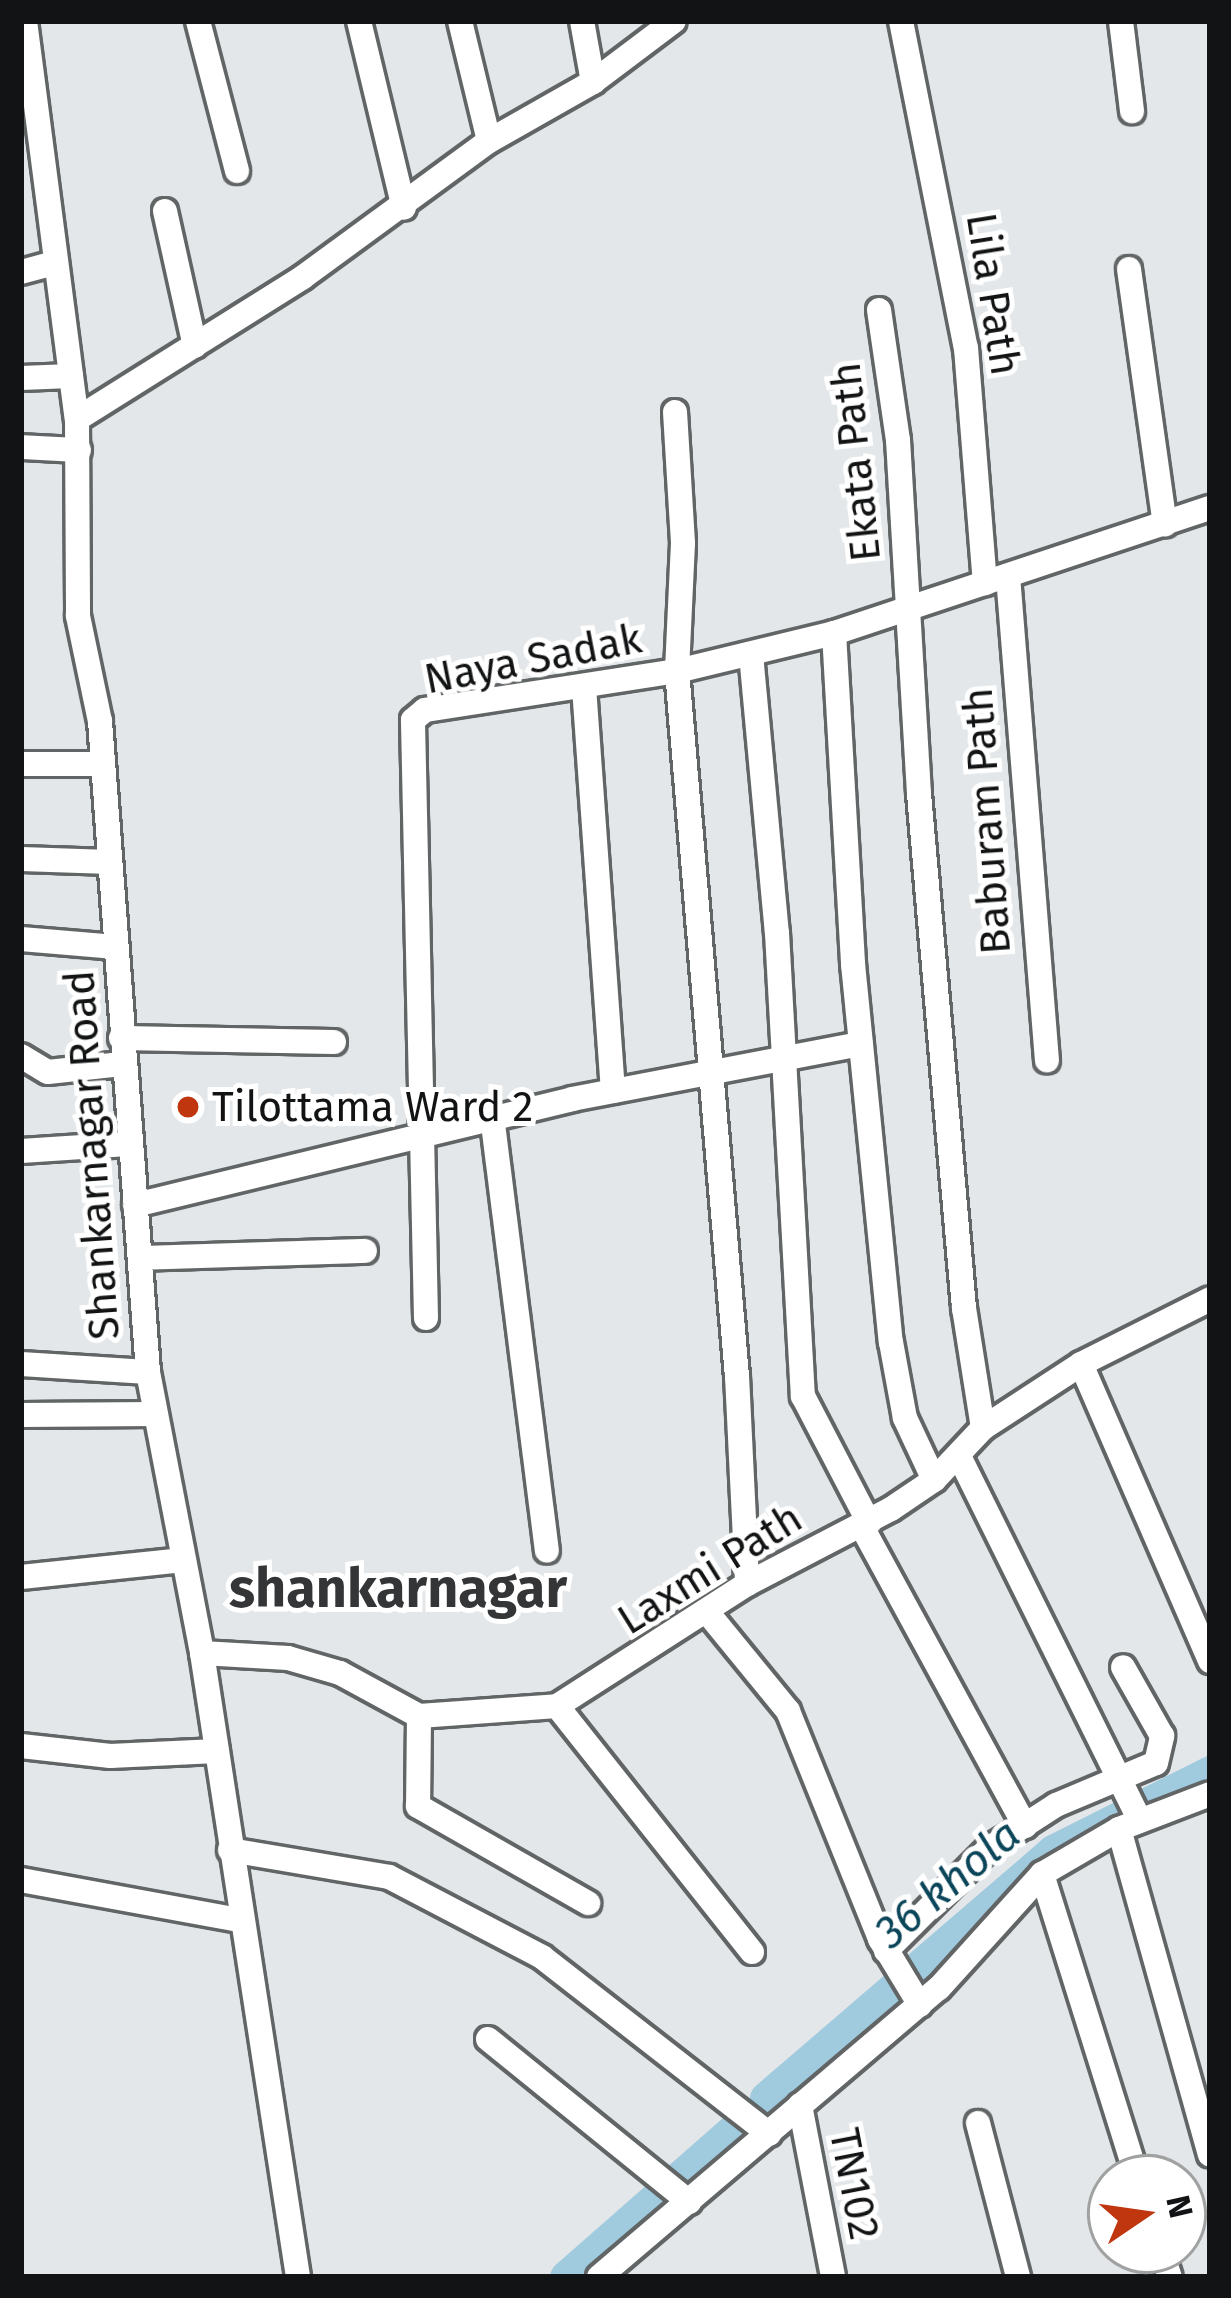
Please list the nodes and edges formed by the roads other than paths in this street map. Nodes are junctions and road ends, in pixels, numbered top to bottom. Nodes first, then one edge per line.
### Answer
1 (25, 21) edge
2 (198, 21) edge
3 (359, 21) edge
4 (460, 21) edge
5 (582, 21) edge
6 (674, 21) edge
7 (902, 21) edge
8 (1121, 21) edge
9 (593, 82) junction
10 (1132, 111) dead end
11 (489, 141) junction
12 (237, 171) dead end
13 (404, 208) junction
14 (165, 211) dead end
15 (53, 263) junction
16 (1129, 268) dead end
17 (21, 272) edge
18 (879, 310) dead end
19 (195, 346) junction
20 (71, 376) junction
21 (21, 378) edge
22 (675, 412) dead end
23 (77, 419) junction
24 (21, 447) edge
25 (80, 450) junction
26 (1210, 508) edge
27 (1166, 524) junction
28 (996, 579) junction
29 (908, 607) junction
30 (834, 633) junction
31 (751, 654) junction
32 (677, 671) junction
33 (584, 687) junction
34 (21, 764) edge
35 (103, 764) junction
36 (21, 859) edge
37 (110, 862) junction
38 (21, 939) edge
39 (116, 947) junction
40 (121, 1038) junction
41 (334, 1042) dead end
42 (861, 1044) junction
43 (21, 1056) edge
44 (784, 1057) junction
45 (1047, 1060) dead end
46 (122, 1064) junction
47 (707, 1075) junction
48 (613, 1091) junction
49 (493, 1124) junction
50 (418, 1142) junction
51 (128, 1144) junction
52 (21, 1150) edge
53 (135, 1204) junction
54 (364, 1251) dead end
55 (140, 1258) junction
56 (1210, 1299) edge
57 (427, 1318) dead end
58 (21, 1364) edge
59 (1081, 1364) junction
60 (148, 1372) junction
61 (21, 1414) edge
62 (155, 1414) junction
63 (983, 1428) junction
64 (959, 1456) junction
65 (934, 1480) junction
66 (865, 1524) junction
67 (547, 1551) dead end
68 (183, 1560) junction
69 (21, 1577) edge
70 (747, 1584) junction
71 (707, 1612) junction
72 (202, 1653) junction
73 (1210, 1660) edge
74 (1123, 1667) dead end
75 (557, 1706) junction
76 (419, 1716) junction
77 (21, 1746) edge
78 (217, 1751) junction
79 (1118, 1778) junction
80 (1210, 1794) edge
81 (1129, 1825) junction
82 (1025, 1826) junction
83 (230, 1850) junction
84 (1042, 1874) junction
85 (21, 1880) edge
86 (588, 1903) dead end
87 (239, 1920) junction
88 (886, 1951) junction
89 (752, 1952) dead end
90 (910, 1991) junction
91 (488, 2038) dead end
92 (800, 2105) junction
93 (978, 2123) dead end
94 (769, 2134) junction
95 (1130, 2154) edge
96 (1210, 2155) edge
97 (689, 2202) junction
98 (614, 2272) edge
99 (298, 2277) edge
100 (833, 2277) edge
101 (1018, 2277) edge

1 - 15 street, Shankarnagar Road
2 - 12 street
3 - 13 street
4 - 11 street
5 - 9 street
6 - 9 street
7 - 28 street, Lila Path
8 - 10 street
9 - 11 street
11 - 13 street
13 - 19 street
14 - 19 street
15 - 17 street
15 - 20 street, Shankarnagar Road
16 - 27 street
18 - 29 street, Ekata Path
19 - 23 street
20 - 21 street
20 - 23 street, Shankarnagar Road
22 - 32 street
23 - 25 street, Shankarnagar Road
24 - 25 street
25 - 35 street, Shankarnagar Road
26 - 27 street, Naya Sadak
27 - 28 street, Naya Sadak
28 - 29 street, Naya Sadak
28 - 45 street, Baburam Path
29 - 30 street, Naya Sadak
29 - 63 street, Ekata Path
30 - 31 street, Naya Sadak
30 - 42 street
31 - 32 street, Naya Sadak
31 - 44 street
32 - 33 street, Naya Sadak
32 - 47 street
33 - 48 street
33 - 50 street, Naya Sadak
34 - 35 street
35 - 37 street, Shankarnagar Road
36 - 37 street
37 - 39 street, Shankarnagar Road
38 - 39 street
39 - 40 street, Shankarnagar Road
40 - 41 street
40 - 46 street, Shankarnagar Road
42 - 44 street
42 - 65 street
43 - 46 street
44 - 47 street
44 - 66 street
46 - 51 street, Shankarnagar Road
47 - 48 street
47 - 70 street
48 - 49 street
49 - 50 street
49 - 67 street
50 - 53 street
50 - 57 street
51 - 52 street
51 - 53 street, Shankarnagar Road
53 - 55 street, Shankarnagar Road
54 - 55 street
55 - 60 street, Shankarnagar Road
56 - 59 street, Laxmi Path
58 - 60 street
59 - 63 street, Laxmi Path
59 - 73 street
60 - 62 street, Shankarnagar Road
61 - 62 street
62 - 68 street, Shankarnagar Road
63 - 64 street, Laxmi Path
64 - 65 street, Laxmi Path
64 - 79 street
65 - 66 street, Laxmi Path
66 - 70 street, Laxmi Path
66 - 82 street
68 - 69 street
68 - 72 street, Shankarnagar Road
70 - 71 street, Laxmi Path
71 - 75 street, Laxmi Path
71 - 88 street
72 - 76 street
72 - 78 street, Shankarnagar Road
74 - 79 street
75 - 76 street, Laxmi Path
75 - 89 street
76 - 86 street
77 - 78 street
78 - 83 street, Shankarnagar Road
79 - 81 street
79 - 82 street
80 - 81 street
81 - 84 street
81 - 96 street
82 - 88 street
83 - 87 street, Shankarnagar Road
83 - 94 street
84 - 90 street
84 - 95 street
85 - 87 street
87 - 99 street, Shankarnagar Road
88 - 90 street
90 - 92 street
91 - 97 street
92 - 94 street
92 - 100 street, TN102
93 - 101 street
94 - 97 street
97 - 98 street

